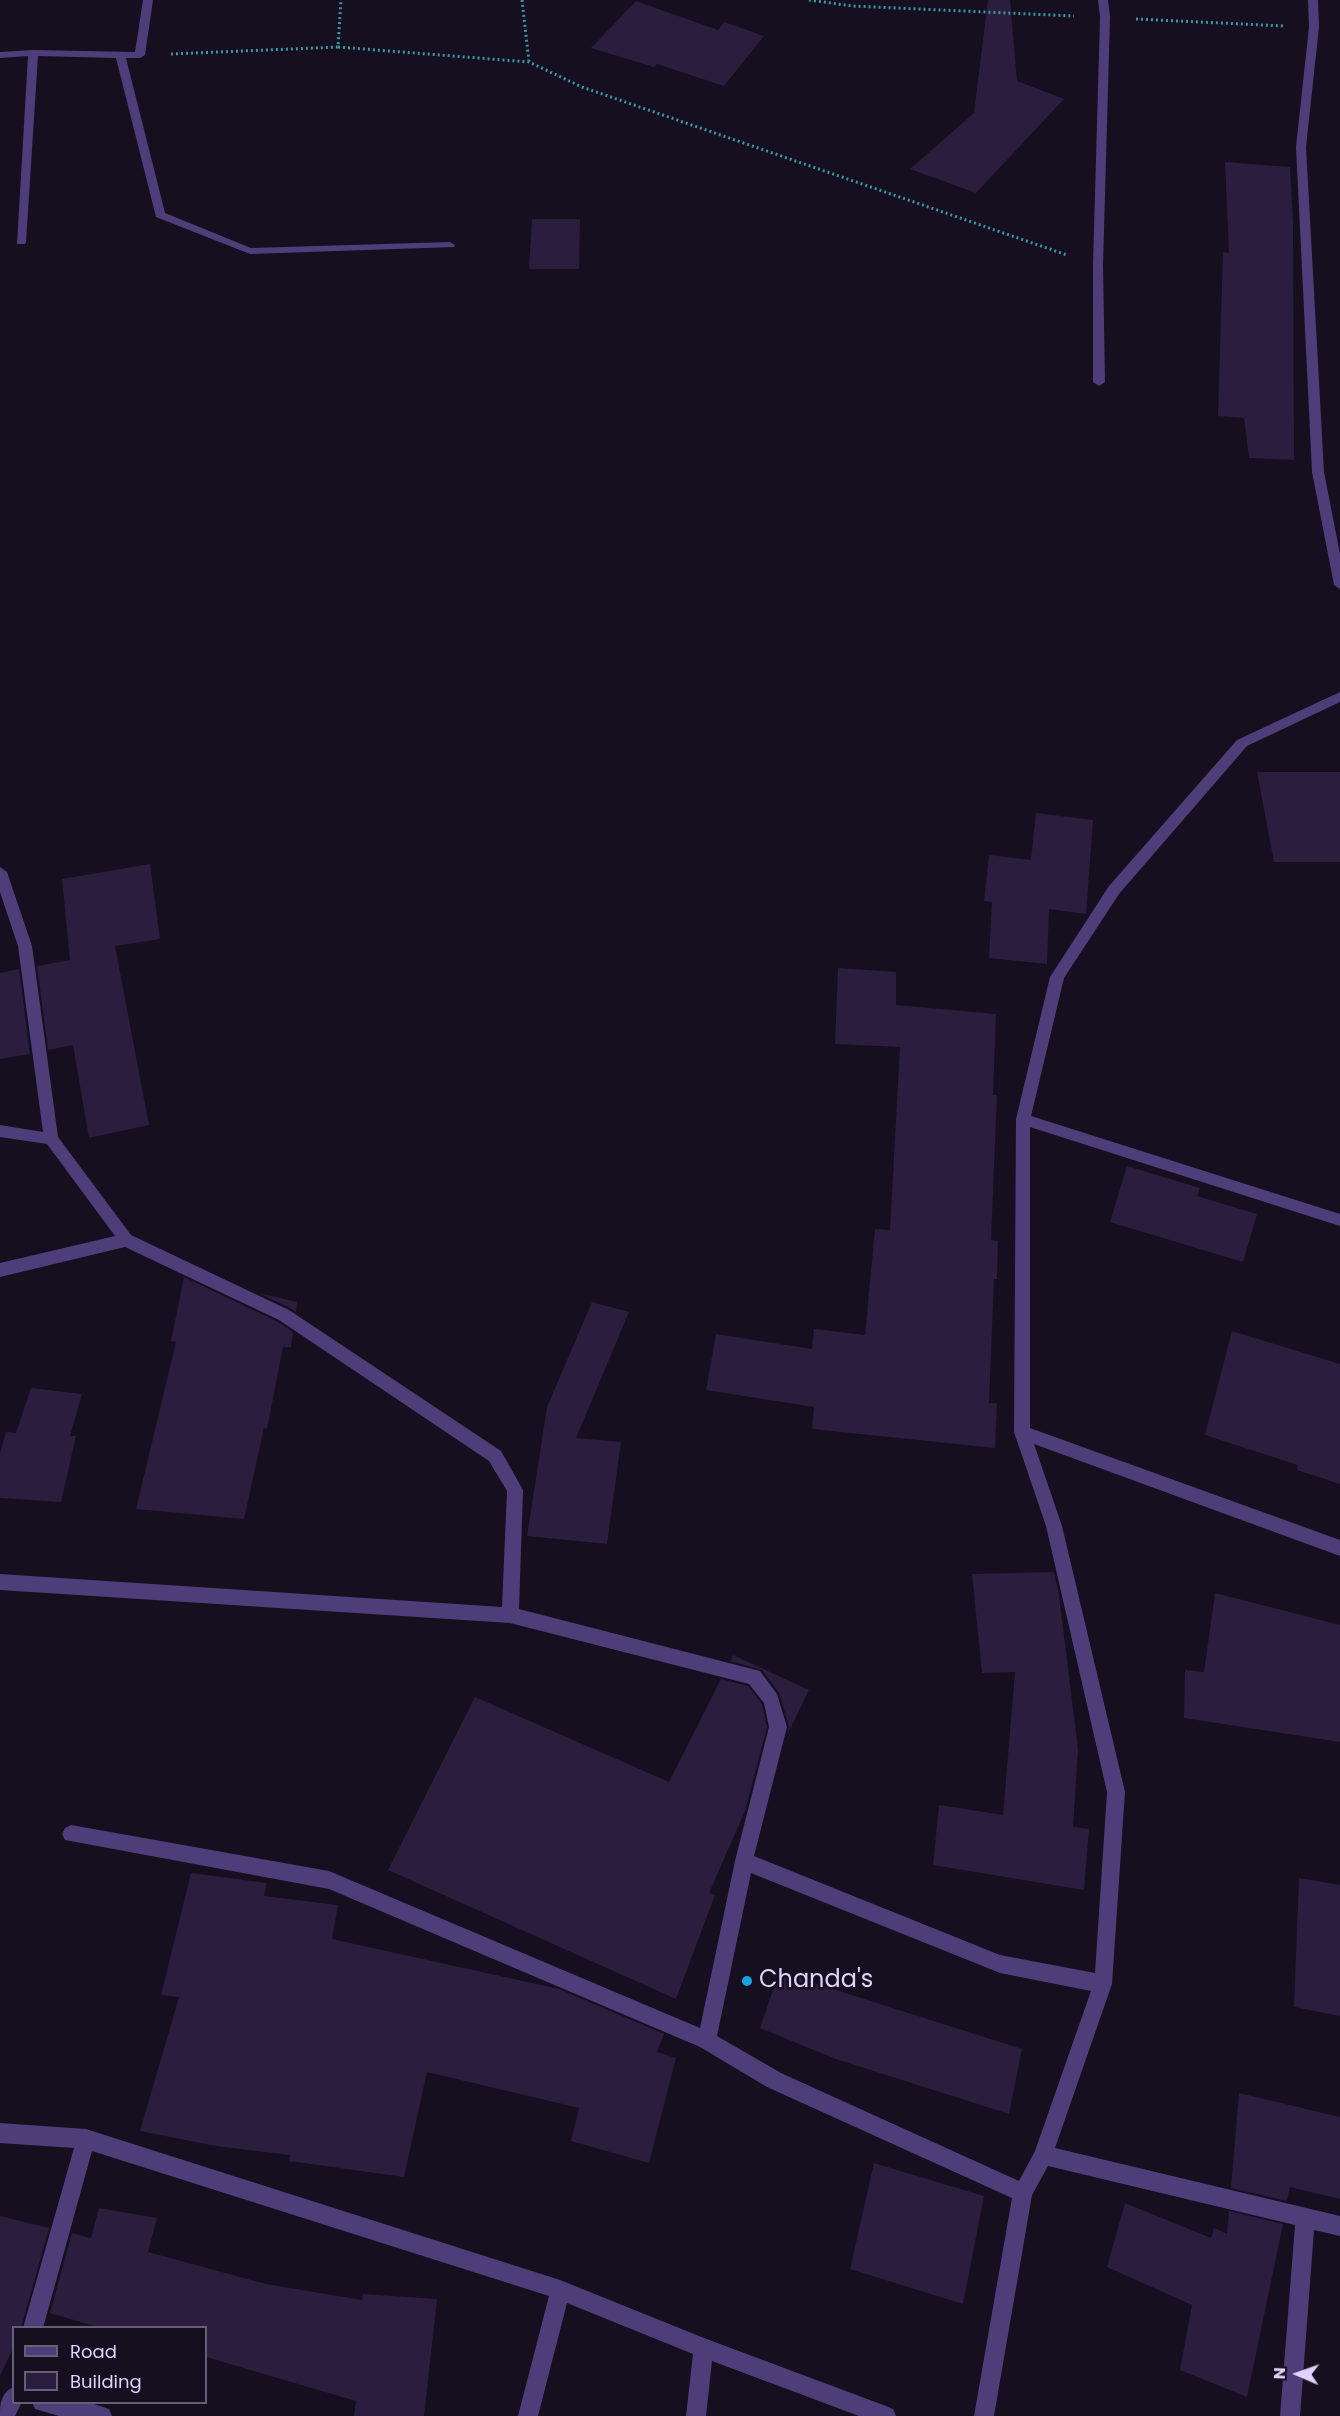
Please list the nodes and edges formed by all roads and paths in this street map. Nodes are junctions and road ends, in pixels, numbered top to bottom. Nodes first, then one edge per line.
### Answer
1 (148, 0) edge
2 (341, 0) edge
3 (522, 0) edge
4 (852, 0) edge
5 (1102, 0) edge
6 (1313, 0) edge
7 (852, 6) dead end
8 (338, 47) junction
9 (33, 53) junction
10 (0, 55) edge
11 (120, 55) junction
12 (140, 55) junction
13 (529, 62) junction
14 (21, 242) dead end
15 (450, 245) dead end
16 (1098, 265) junction
17 (1099, 382) dead end
18 (1334, 532) edge
19 (1340, 585) edge
20 (1340, 697) edge
21 (0, 872) edge
22 (1023, 1119) junction
23 (0, 1131) edge
24 (51, 1139) junction
25 (1340, 1220) edge
26 (126, 1240) junction
27 (0, 1270) edge
28 (1022, 1432) junction
29 (1340, 1548) edge
30 (0, 1582) edge
31 (510, 1615) junction
32 (71, 1834) dead end
33 (744, 1861) junction
34 (1103, 1984) junction
35 (707, 2040) junction
36 (0, 2133) edge
37 (86, 2139) junction
38 (1043, 2155) junction
39 (1023, 2193) junction
40 (1305, 2220) junction
41 (1340, 2226) edge
42 (560, 2290) junction
43 (34, 2326) edge
44 (704, 2348) junction
45 (12, 2401) edge
46 (47, 2404) edge
47 (4, 2416) edge
48 (102, 2416) edge
49 (528, 2416) edge
50 (696, 2416) edge
51 (886, 2416) edge
52 (984, 2416) edge
53 (1290, 2416) edge

1 - 12 street
2 - 8 path
3 - 13 path
4 - 7 path
5 - 16 street
6 - 18 street
8 - 12 path
8 - 13 path
9 - 10 street
9 - 11 street
9 - 14 street
11 - 12 street
11 - 15 street
13 - 16 path
16 - 17 street
18 - 19 street
20 - 22 street
21 - 24 street
22 - 25 street
22 - 28 street
23 - 24 street
24 - 26 street
26 - 27 street
26 - 31 street
28 - 29 street
28 - 34 street
30 - 31 street
31 - 33 street
32 - 35 street
33 - 34 street
33 - 35 street
34 - 38 street
35 - 39 street
36 - 37 street
37 - 42 street
37 - 43 street
38 - 39 street
38 - 40 street
39 - 52 street
40 - 41 street
40 - 53 street
42 - 44 street
42 - 49 street
44 - 50 street
44 - 51 street
45 - 47 street
46 - 48 street

